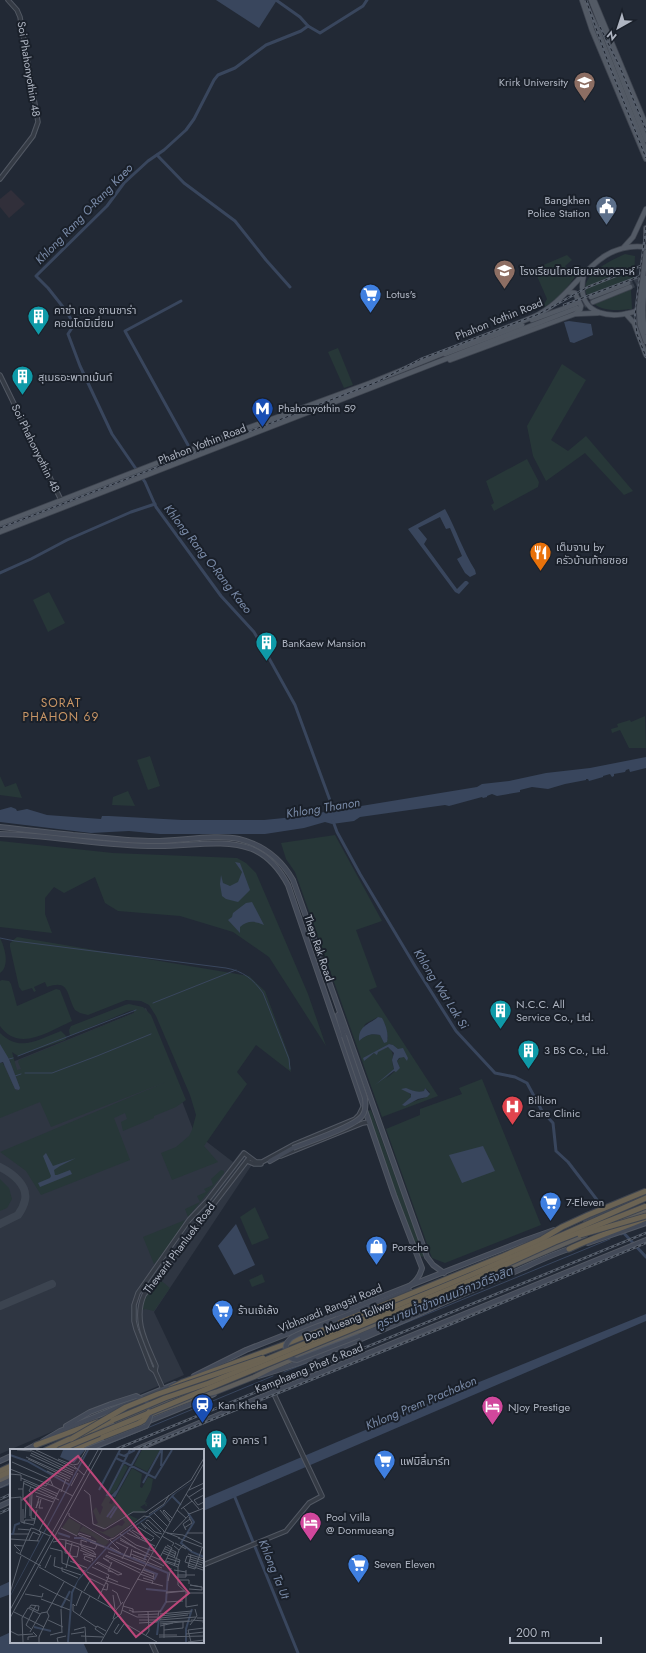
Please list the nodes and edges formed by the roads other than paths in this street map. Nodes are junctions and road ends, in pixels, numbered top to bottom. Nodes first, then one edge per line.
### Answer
1 (8, 0) edge
2 (583, 0) edge
3 (592, 0) edge
4 (646, 125) edge
5 (638, 126) junction
6 (646, 140) edge
7 (646, 151) edge
8 (646, 159) edge
9 (0, 179) edge
10 (646, 209) edge
11 (646, 228) edge
12 (646, 237) edge
13 (646, 247) edge
14 (623, 248) junction
15 (646, 252) edge
16 (585, 273) junction
17 (646, 276) edge
18 (629, 285) tunnel mouth
19 (567, 292) junction
20 (592, 300) tunnel mouth
21 (646, 307) edge
22 (598, 313) junction
23 (646, 313) edge
24 (575, 314) junction
25 (626, 314) junction
26 (646, 320) edge
27 (634, 323) junction
28 (646, 332) edge
29 (646, 342) edge
30 (646, 355) edge
31 (431, 358) junction
32 (434, 364) junction
33 (0, 375) edge
34 (190, 450) junction
35 (193, 457) junction
36 (59, 501) junction
37 (60, 508) junction
38 (0, 524) edge
39 (0, 532) edge
40 (0, 827) edge
41 (0, 834) edge
42 (337, 1006) junction
43 (364, 1105) junction
44 (355, 1119) junction
45 (370, 1122) junction
46 (359, 1125) junction
47 (248, 1160) junction
48 (270, 1161) junction
49 (646, 1191) edge
50 (646, 1195) edge
51 (646, 1199) edge
52 (646, 1206) edge
53 (646, 1210) edge
54 (646, 1217) edge
55 (189, 1220) junction
56 (646, 1223) edge
57 (197, 1224) junction
58 (622, 1230) junction
59 (646, 1240) edge
60 (555, 1242) junction
61 (569, 1249) joint
62 (427, 1257) junction
63 (418, 1260) junction
64 (452, 1269) junction
65 (444, 1272) junction
66 (470, 1284) junction
67 (407, 1288) junction
68 (138, 1293) junction
69 (144, 1294) junction
70 (450, 1299) junction
71 (440, 1304) junction
72 (134, 1308) junction
73 (139, 1309) junction
74 (352, 1316) junction
75 (325, 1333) junction
76 (155, 1370) junction
77 (254, 1377) junction
78 (163, 1389) junction
79 (216, 1392) junction
80 (273, 1392) junction
81 (150, 1410) junction
82 (60, 1431) junction
83 (36, 1445) junction
84 (28, 1449) edge
85 (49, 1449) edge
86 (50, 1449) edge
87 (61, 1449) edge
88 (69, 1449) edge
89 (75, 1449) edge
90 (80, 1449) edge
91 (88, 1449) edge
92 (137, 1449) edge
93 (10, 1456) edge
94 (0, 1461) edge
95 (10, 1465) edge
96 (0, 1470) edge
97 (10, 1471) edge
98 (10, 1475) edge
99 (0, 1476) edge
100 (0, 1480) edge
101 (10, 1480) edge
102 (0, 1485) edge
103 (10, 1501) edge
104 (0, 1506) edge
105 (204, 1565) edge
106 (151, 1643) edge
107 (156, 1653) edge

1 - 9 street, Soi Phahonyothin 48
2 - 5 main road
2 - 8 main road
3 - 4 main road
3 - 5 main road
5 - 6 main road
5 - 7 main road
10 - 14 main road
11 - 12 main road
13 - 14 main road
14 - 16 main road, Phahon Yothin Road
15 - 29 main road, bridge
16 - 19 main road, Phahon Yothin Road
16 - 22 main road
17 - 28 main road, bridge
18 - 20 main road
19 - 24 main road
19 - 31 main road, Phahon Yothin Road
21 - 25 main road, Phahon Yothin Road
22 - 24 main road, Phahon Yothin Road
22 - 25 main road, Phahon Yothin Road
23 - 26 main road
24 - 32 main road, Phahon Yothin Road
25 - 27 main road
26 - 27 main road
27 - 30 main road
31 - 32 main road, Phahon Yothin Road
31 - 34 main road, Phahon Yothin Road
32 - 35 main road, Phahon Yothin Road
33 - 36 street, Soi Phahonyothin 48
34 - 35 main road
34 - 36 main road, Phahon Yothin Road
35 - 37 main road, Phahon Yothin Road
36 - 37 main road
36 - 38 main road, Phahon Yothin Road
37 - 39 main road, Phahon Yothin Road
40 - 42 main road, Thep Rak Road
41 - 43 main road, Thep Rak Road
42 - 48 main road, bridge
42 - 62 main road, Thep Rak Road
43 - 44 street
43 - 45 main road, Thep Rak Road
44 - 46 street
44 - 47 street
45 - 46 street
45 - 63 main road, Thep Rak Road
46 - 48 street
47 - 48 street
47 - 55 street, Thewarit Phanluek Road
47 - 57 street, Thewarit Phanluek Road
49 - 74 highway, bridge
50 - 64 main road, Vibhavadi Rangsit Road
51 - 75 highway, Vibhavadi Rangsit Road
51 - 85 highway, Don Mueang Tollway, bridge
52 - 60 highway, Don Mueang Tollway, bridge
53 - 66 highway
54 - 58 highway
54 - 60 highway, bridge
55 - 57 street
55 - 68 street, Thewarit Phanluek Road
56 - 58 main road
57 - 69 street, Thewarit Phanluek Road
58 - 61 highway
59 - 80 main road, Kamphaeng Phet 6 Road
60 - 87 highway, Don Mueang Tollway, bridge
61 - 70 main road
62 - 63 main road
62 - 65 main road, Thep Rak Road
63 - 67 main road, Thep Rak Road
64 - 65 main road, Vibhavadi Rangsit Road
64 - 71 main road, bridge
65 - 67 main road, Vibhavadi Rangsit Road
66 - 70 highway
66 - 77 highway
67 - 78 main road, Vibhavadi Rangsit Road
68 - 69 street
68 - 72 street, Thewarit Phanluek Road
69 - 73 street, Thewarit Phanluek Road
70 - 71 main road
71 - 77 main road
72 - 73 street
72 - 76 street, Thewarit Phanluek Road
73 - 76 street, Thewarit Phanluek Road
74 - 75 highway
74 - 83 highway
75 - 86 highway, Vibhavadi Rangsit Road
76 - 78 street, Thewarit Phanluek Road
77 - 79 highway
78 - 82 main road, Vibhavadi Rangsit Road
79 - 88 highway
79 - 90 main road
80 - 92 main road, Kamphaeng Phet 6 Road
80 - 105 street
81 - 82 main road, bridge
81 - 89 highway, bridge
81 - 91 main road, bridge
82 - 83 main road, Vibhavadi Rangsit Road
83 - 84 main road, Vibhavadi Rangsit Road
93 - 94 main road
95 - 96 highway
97 - 99 highway
98 - 100 highway
101 - 102 main road
103 - 104 main road
106 - 107 street

